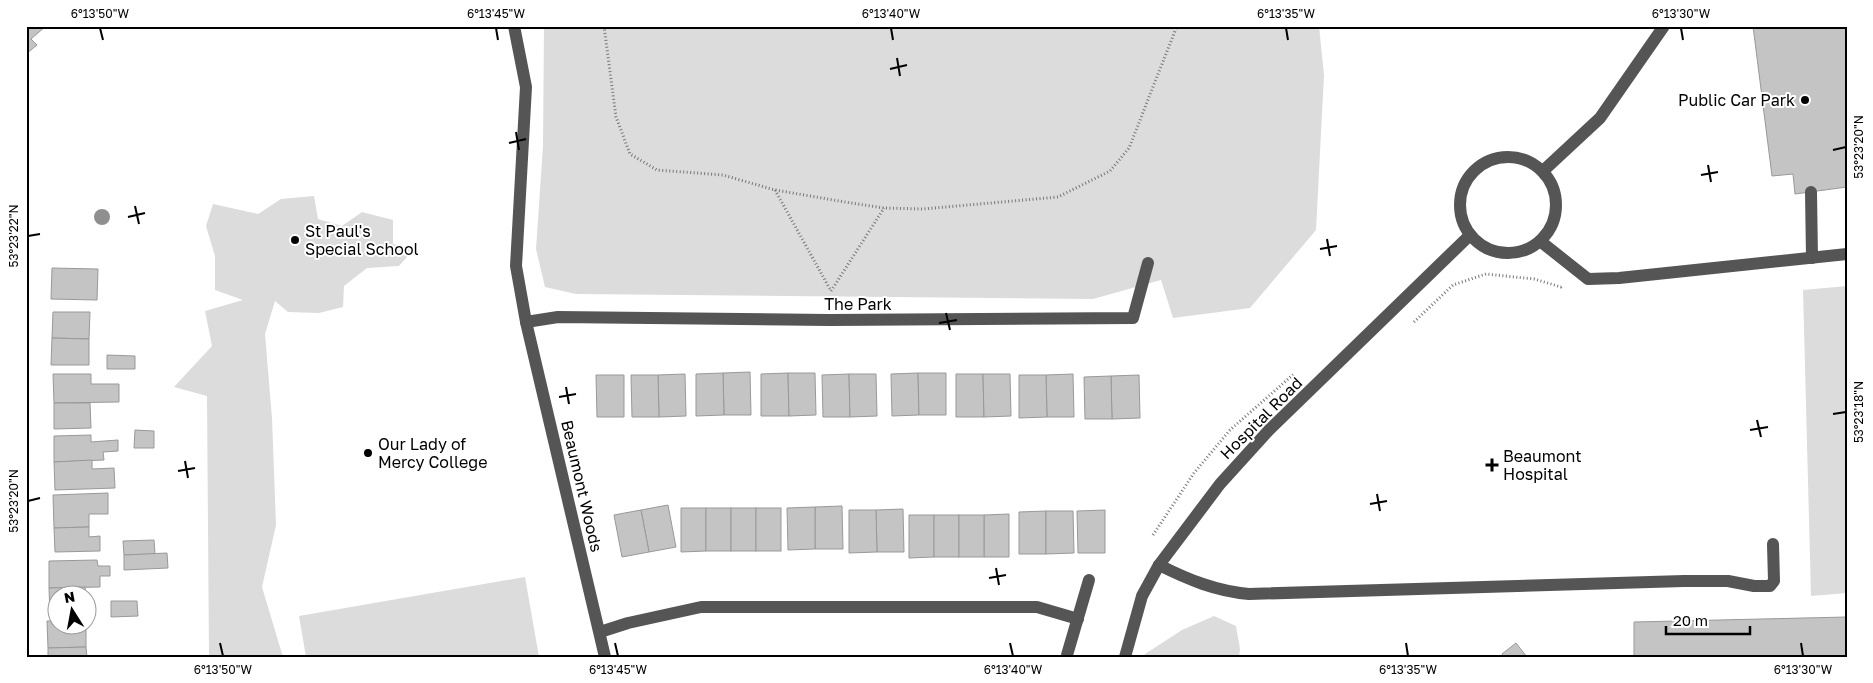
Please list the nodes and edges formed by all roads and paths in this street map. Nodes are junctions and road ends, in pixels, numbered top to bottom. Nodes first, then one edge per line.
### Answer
1 (514, 26) edge
2 (604, 26) edge
3 (1177, 26) edge
4 (1664, 26) edge
5 (1543, 171) junction
6 (775, 190) junction
7 (1811, 192) dead end
8 (884, 208) junction
9 (1469, 236) junction
10 (1540, 241) junction
11 (1847, 254) edge
12 (1812, 258) junction
13 (1148, 263) dead end
14 (1575, 268) junction
15 (526, 322) junction
16 (1410, 325) dead end
17 (1773, 544) dead end
18 (1159, 565) junction
19 (1089, 580) dead end
20 (1078, 619) junction
21 (600, 632) junction
22 (1067, 655) dead end
23 (605, 657) edge
24 (1125, 657) edge

1 - 15 street, Beaumont Woods
2 - 6 path
3 - 8 path
4 - 5 street
5 - 9 street
5 - 10 street
6 - 8 path
6 - 8 path
7 - 12 street
9 - 10 street
9 - 18 street, Hospital Road
10 - 14 street
11 - 12 street
12 - 14 street
13 - 15 street, The Park
14 - 16 path
15 - 21 street, Beaumont Woods
17 - 18 street
18 - 24 street, Hospital Road
19 - 20 street
20 - 21 street
20 - 22 street
21 - 23 street, Beaumont Woods

